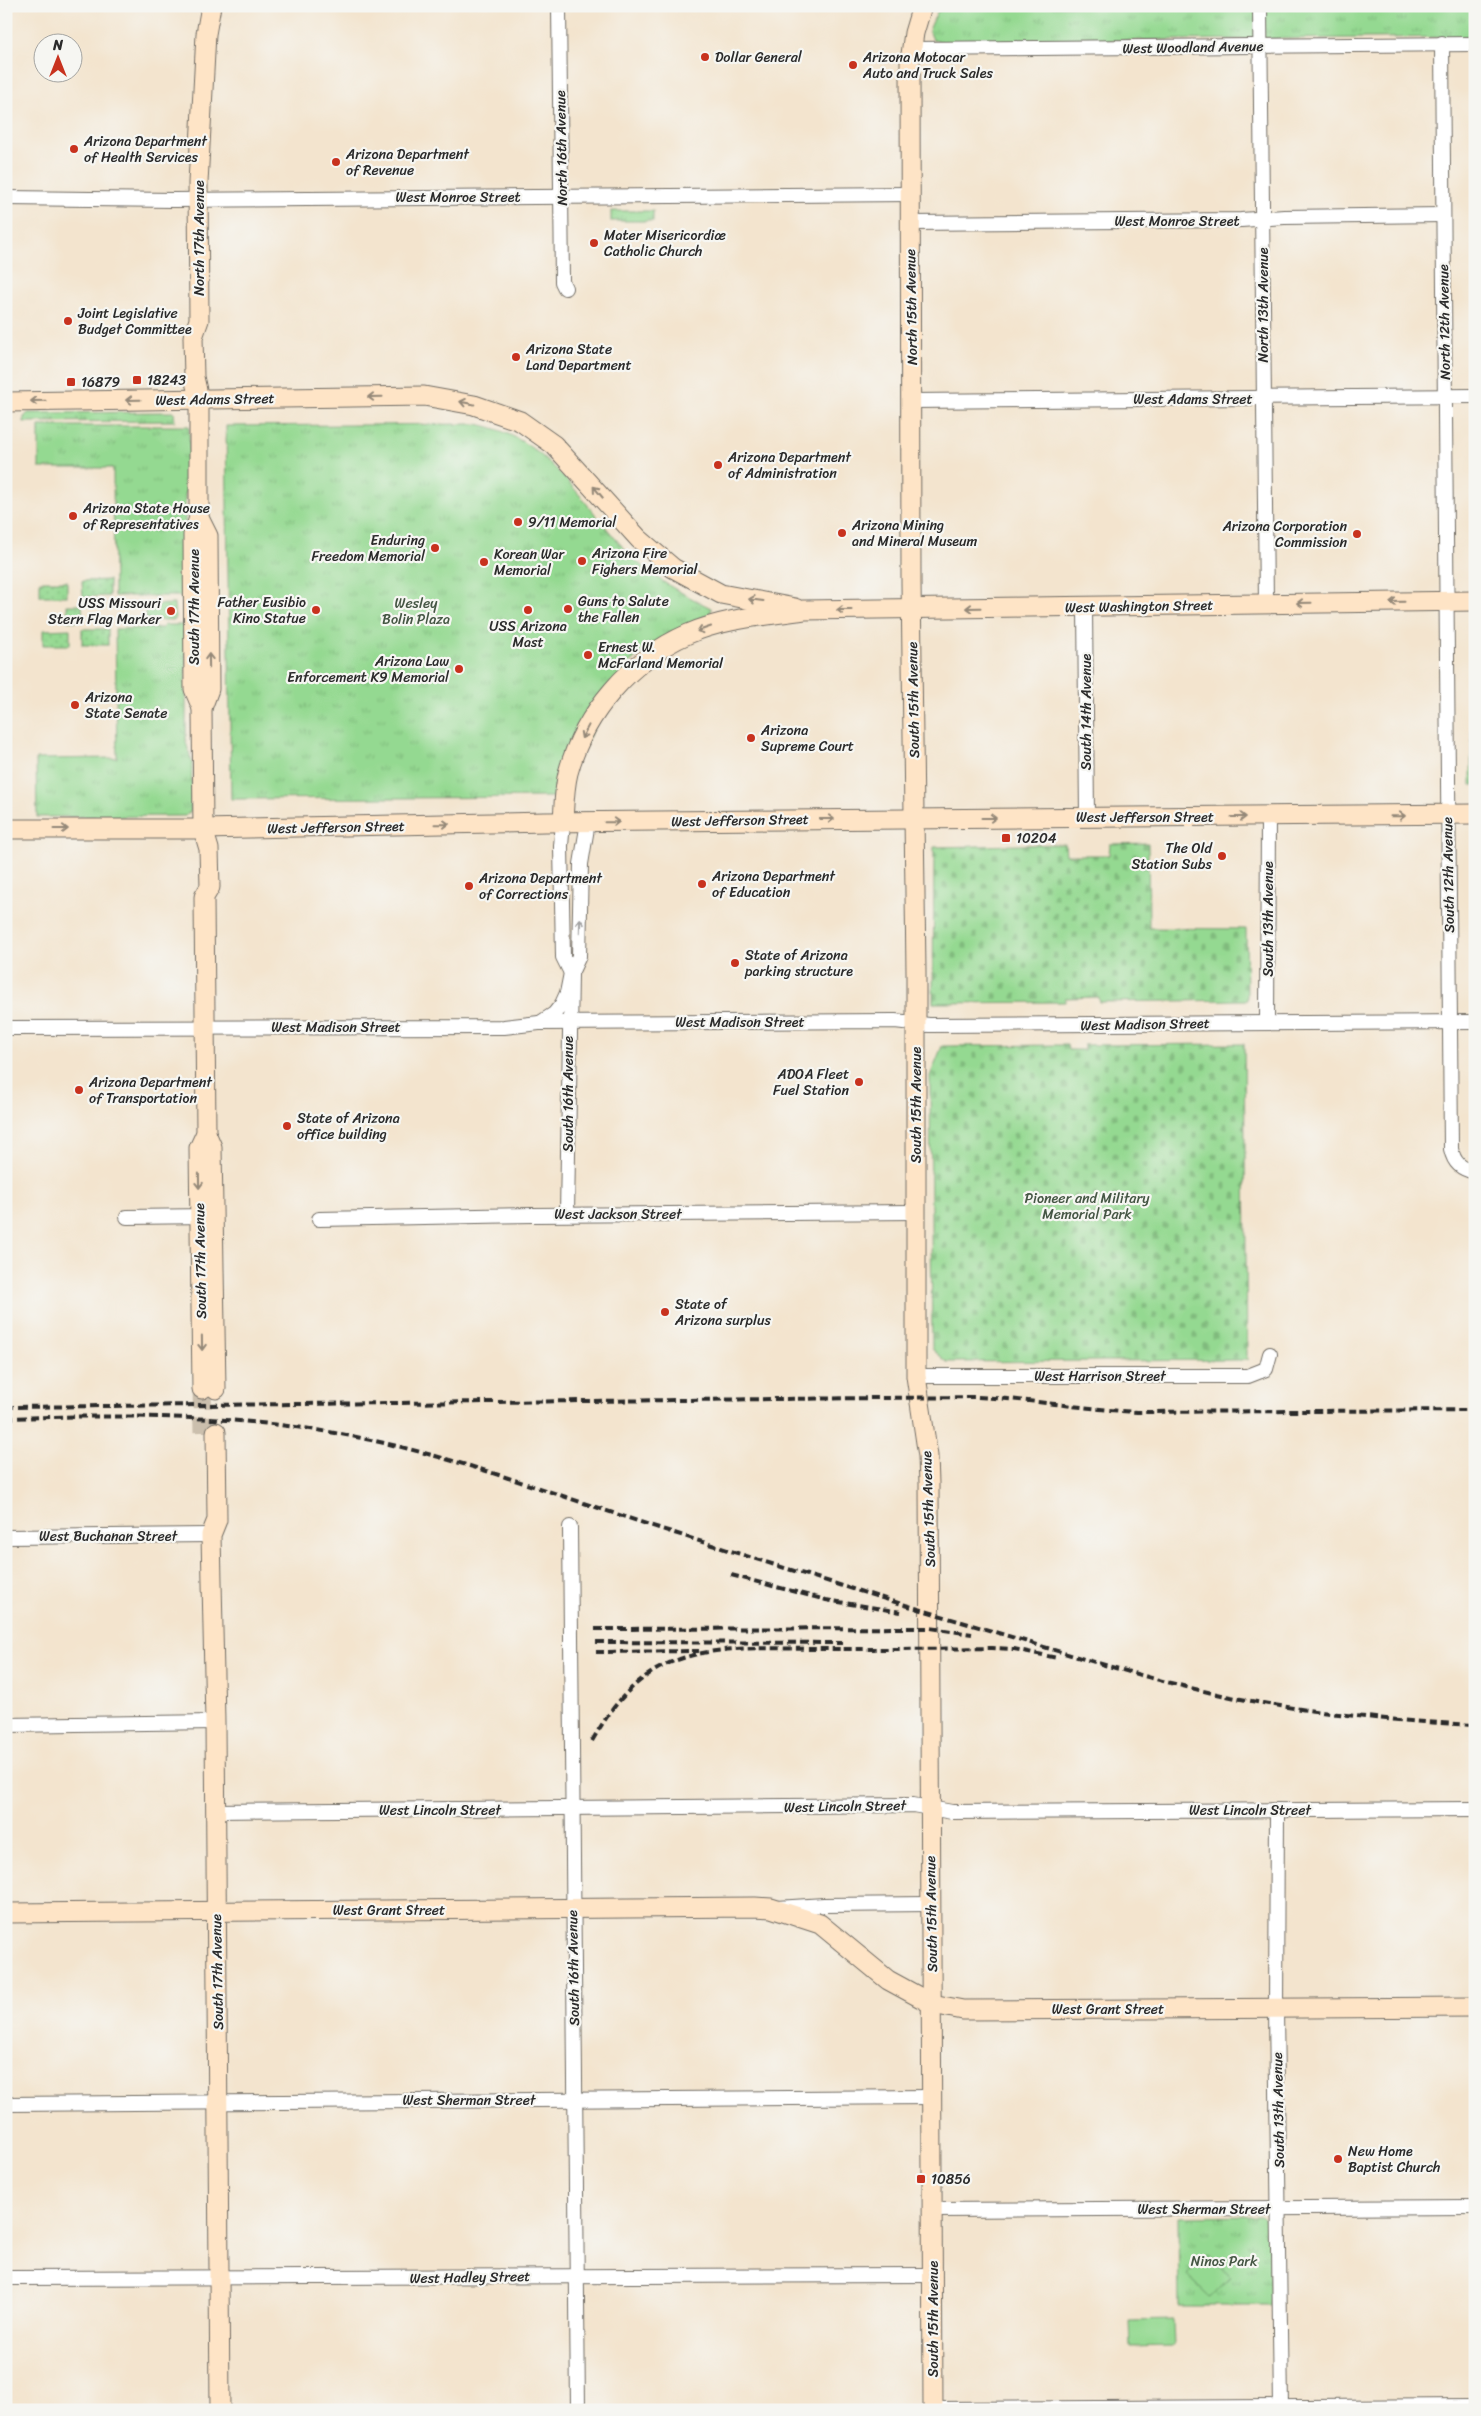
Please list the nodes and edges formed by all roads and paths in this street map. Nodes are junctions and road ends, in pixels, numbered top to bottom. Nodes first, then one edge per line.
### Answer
1 (211, 6) edge
2 (559, 6) edge
3 (922, 6) edge
4 (1260, 6) edge
5 (1442, 43) junction
6 (1475, 44) edge
7 (1261, 46) junction
8 (912, 49) junction
9 (911, 194) junction
10 (561, 196) junction
11 (6, 198) edge
12 (198, 200) junction
13 (1442, 215) junction
14 (1262, 219) junction
15 (911, 223) junction
16 (565, 288) dead end
17 (424, 396) joint
18 (1444, 396) junction
19 (1475, 396) edge
20 (1263, 398) junction
21 (199, 399) junction
22 (912, 401) junction
23 (6, 402) edge
24 (199, 518) joint
25 (1446, 601) junction
26 (1475, 601) edge
27 (1266, 604) junction
28 (1085, 607) junction
29 (912, 609) junction
30 (804, 610) junction
31 (1447, 814) junction
32 (1475, 814) edge
33 (1268, 816) junction
34 (1087, 817) junction
35 (914, 818) junction
36 (563, 822) junction
37 (588, 822) junction
38 (6, 829) edge
39 (203, 829) junction
40 (571, 973) junction
41 (1267, 1022) junction
42 (1450, 1022) junction
43 (1475, 1022) edge
44 (539, 1023) junction
45 (569, 1023) junction
46 (916, 1024) junction
47 (204, 1027) junction
48 (6, 1028) edge
49 (1475, 1172) edge
50 (916, 1212) junction
51 (567, 1214) junction
52 (206, 1216) junction
53 (128, 1217) dead end
54 (319, 1219) dead end
55 (1270, 1354) dead end
56 (916, 1376) junction
57 (209, 1389) tunnel mouth
58 (209, 1432) tunnel mouth
59 (570, 1527) dead end
60 (210, 1535) junction
61 (6, 1537) edge
62 (215, 1722) junction
63 (6, 1725) edge
64 (930, 1808) junction
65 (571, 1809) junction
66 (1475, 1809) edge
67 (1277, 1810) junction
68 (215, 1811) junction
69 (931, 1904) junction
70 (572, 1908) junction
71 (771, 1908) junction
72 (216, 1911) junction
73 (6, 1914) edge
74 (932, 2004) junction
75 (1475, 2007) edge
76 (1276, 2008) junction
77 (932, 2097) junction
78 (575, 2100) junction
79 (218, 2102) junction
80 (6, 2104) edge
81 (1475, 2207) edge
82 (1279, 2208) junction
83 (932, 2210) junction
84 (578, 2275) junction
85 (933, 2275) junction
86 (6, 2278) edge
87 (219, 2279) junction
88 (1475, 2406) edge
89 (1281, 2408) edge
90 (933, 2409) edge
91 (220, 2410) edge
92 (578, 2410) edge

1 - 12 main road, North 17th Avenue
2 - 10 street, North 16th Avenue
3 - 8 main road, North 15th Avenue
4 - 7 street, North 13th Avenue
5 - 6 street, West Woodland Avenue
5 - 7 street, West Woodland Avenue
5 - 13 street, North 12th Avenue
7 - 8 street, West Woodland Avenue
7 - 14 street, North 13th Avenue
8 - 9 main road, North 15th Avenue
9 - 10 street, West Monroe Street
9 - 15 main road, North 15th Avenue
10 - 12 street, West Monroe Street
10 - 16 street, North 16th Avenue
11 - 12 street, West Monroe Street
12 - 21 main road, North 17th Avenue
13 - 14 street, West Monroe Street
13 - 18 street, North 12th Avenue
14 - 15 street, West Monroe Street
14 - 20 street, North 13th Avenue
15 - 22 main road, North 15th Avenue
17 -> 21 main road, West Adams Street
30 -> 17 main road, West Washington Street
18 - 19 street, West Adams Street
18 - 20 street, West Adams Street
18 - 25 street, North 12th Avenue
20 - 22 street, West Adams Street
20 - 27 street, North 13th Avenue
21 -> 23 main road, West Adams Street
21 - 24 main road, North 17th Avenue
22 - 29 main road, North 15th Avenue
24 - 39 main road, South 17th Avenue
25 - 26 main road, West Washington Street
25 -> 27 main road, West Washington Street
25 - 31 street, South 12th Avenue
27 - 28 main road, West Washington Street
28 -> 29 main road, West Washington Street
28 - 34 street, South 14th Avenue
29 -> 30 main road, West Washington Street
29 - 35 main road, South 15th Avenue
30 -> 36 main road, West Washington Street
31 - 32 main road, West Jefferson Street
33 -> 31 main road, West Jefferson Street
31 - 42 street, South 12th Avenue
34 -> 33 main road, West Jefferson Street
33 - 41 street, South 13th Avenue
35 -> 34 main road, West Jefferson Street
37 -> 35 main road, West Jefferson Street
35 - 46 main road, South 15th Avenue
36 - 37 main road, West Jefferson Street
39 -> 36 main road, West Jefferson Street
36 - 40 street, South 16th Avenue
40 -> 37 street, South 16th Avenue
38 -> 39 main road, West Jefferson Street
39 - 47 main road, South 17th Avenue
40 - 44 street, South 16th Avenue
40 - 45 street, South 16th Avenue
41 - 42 street, West Madison Street
41 - 46 street, West Madison Street
42 - 43 street, West Madison Street
42 - 49 street, South 12th Avenue
44 - 45 street, West Madison Street
44 - 47 street, West Madison Street
45 - 46 street, West Madison Street
45 - 51 street, South 16th Avenue
46 - 50 main road, South 15th Avenue
47 - 48 street, West Madison Street
47 - 52 main road, South 17th Avenue
50 - 51 street, West Jackson Street
50 - 56 main road, South 15th Avenue
51 - 54 street, West Jackson Street
52 - 53 street
52 - 57 main road, South 17th Avenue
55 - 56 street, West Harrison Street
56 - 64 main road, South 15th Avenue
58 - 60 main road, South 17th Avenue
59 - 65 street, South 16th Avenue
60 - 61 street, West Buchanan Street
60 - 62 main road, South 17th Avenue
62 - 63 street
62 - 68 main road, South 17th Avenue
64 - 65 street, West Lincoln Street
64 - 67 street, West Lincoln Street
64 - 69 main road, South 15th Avenue
65 - 68 street, West Lincoln Street
65 - 70 street, South 16th Avenue
66 - 67 street, West Lincoln Street
67 - 76 street, South 13th Avenue
68 - 72 main road, South 17th Avenue
69 - 71 street, West Grant Street
69 - 74 main road, South 15th Avenue
70 - 71 main road, West Grant Street
70 - 72 main road, West Grant Street
70 - 78 street, South 16th Avenue
71 - 74 main road, West Grant Street
72 - 73 main road, West Grant Street
72 - 79 main road, South 17th Avenue
74 - 76 main road, West Grant Street
74 - 77 main road, South 15th Avenue
75 - 76 main road, West Grant Street
76 - 82 street, South 13th Avenue
77 - 78 street, West Sherman Street
77 - 83 main road, South 15th Avenue
78 - 79 street, West Sherman Street
78 - 84 street, South 16th Avenue
79 - 80 street, West Sherman Street
79 - 87 main road, South 17th Avenue
81 - 82 street, West Sherman Street
82 - 83 street, West Sherman Street
82 - 89 street, South 13th Avenue
83 - 85 main road, South 15th Avenue
84 - 85 street, West Hadley Street
84 - 87 street, West Hadley Street
84 - 92 street, South 16th Avenue
85 - 90 main road, South 15th Avenue
86 - 87 street, West Hadley Street
87 - 91 main road, South 17th Avenue
88 - 89 street
89 - 90 street

